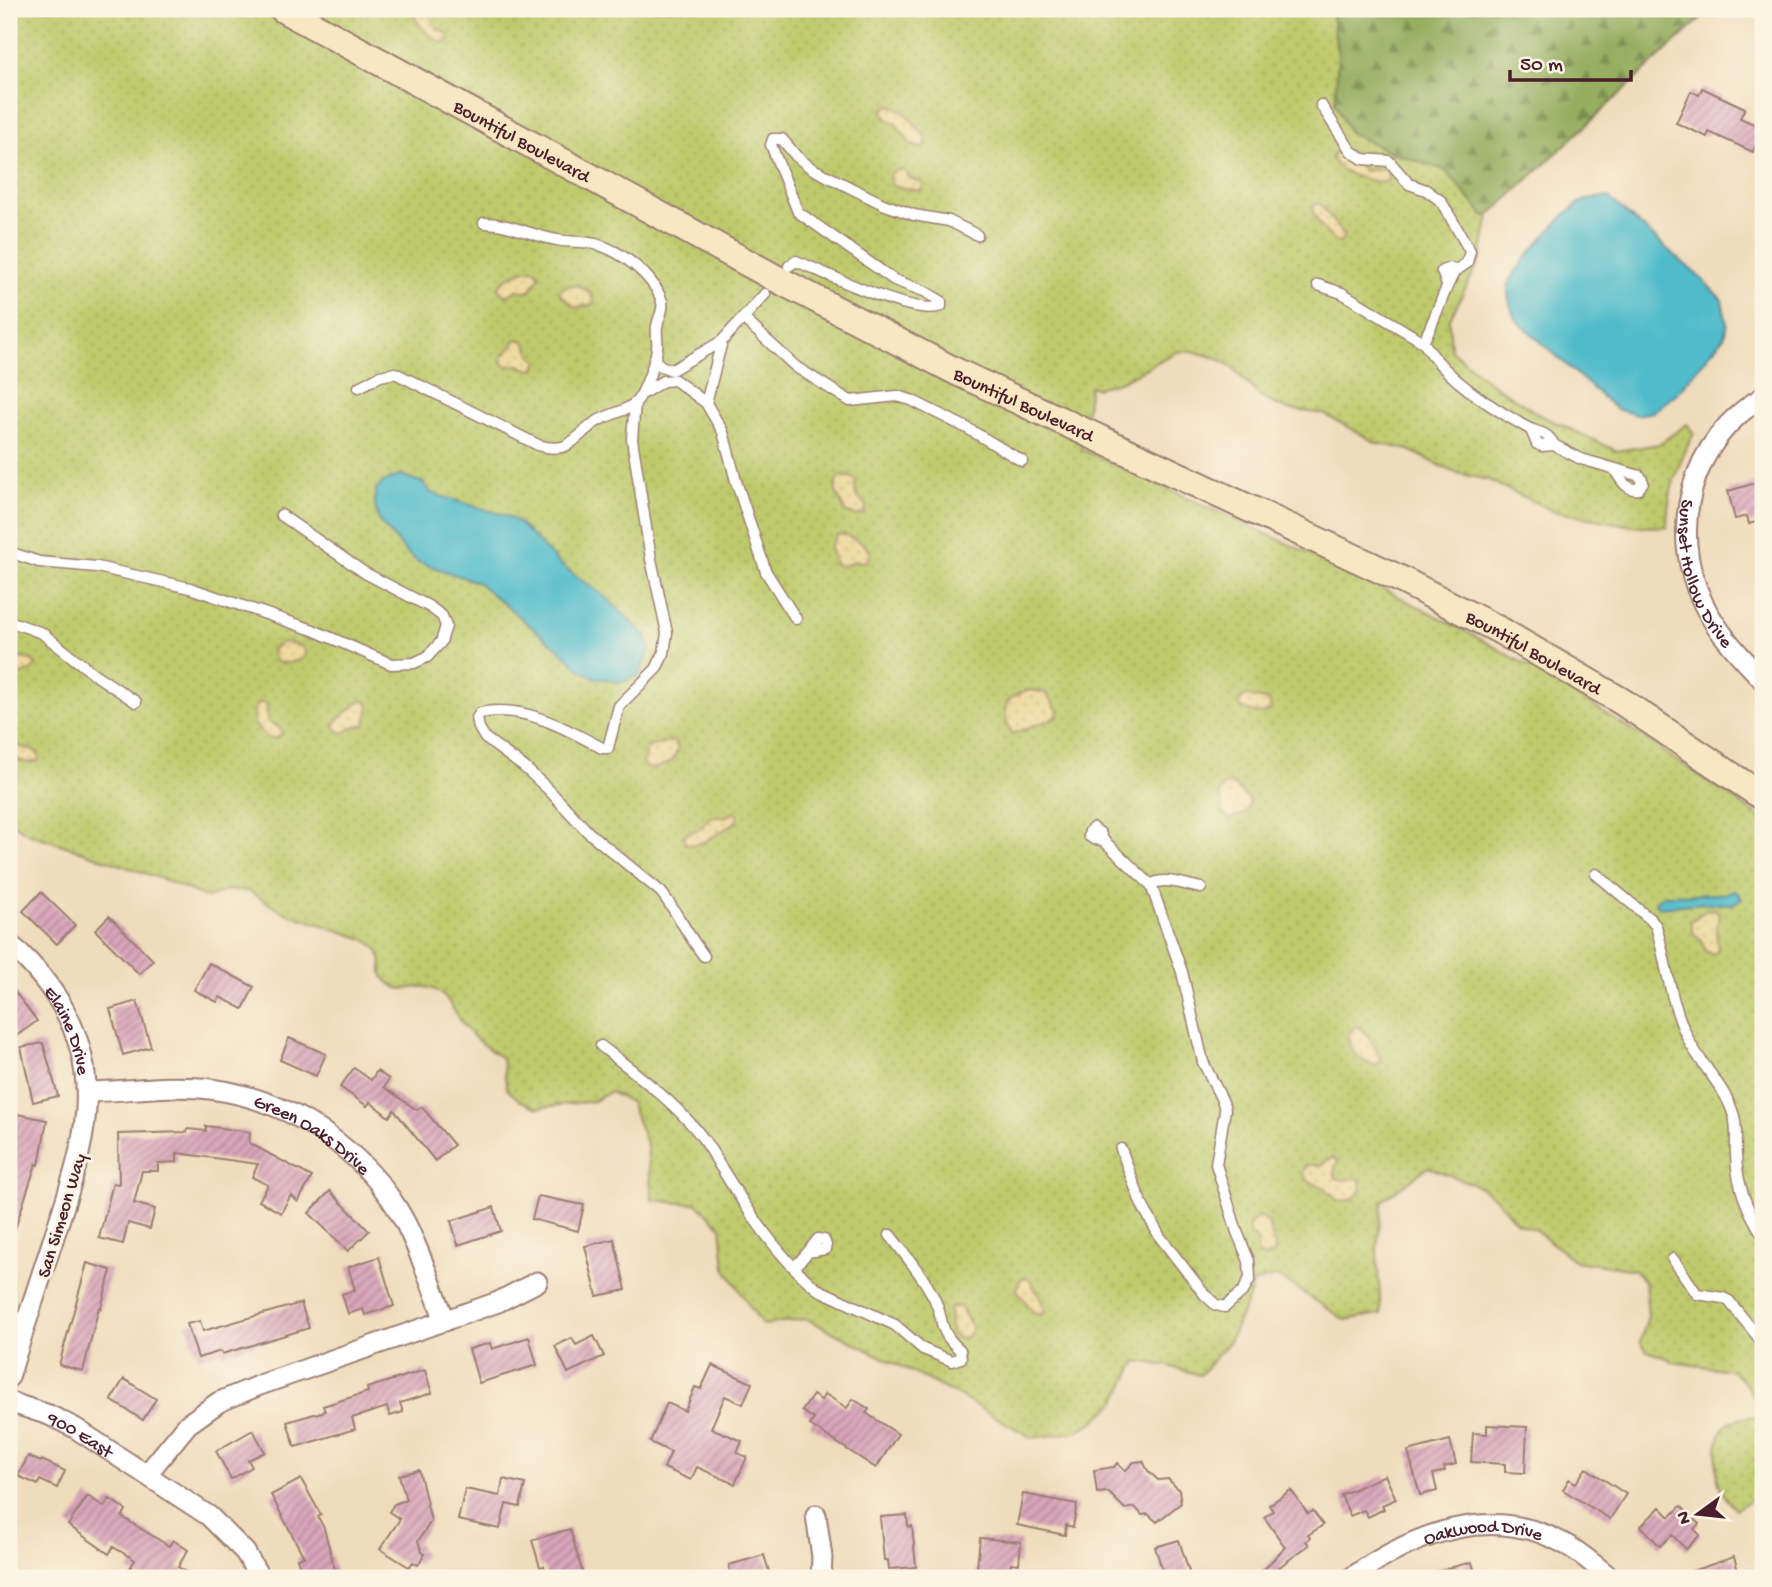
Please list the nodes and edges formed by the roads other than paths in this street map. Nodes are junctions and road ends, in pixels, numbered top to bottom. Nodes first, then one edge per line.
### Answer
1 (283, 9) edge
2 (1321, 105) dead end
3 (484, 223) dead end
4 (977, 235) dead end
5 (789, 266) dead end
6 (1318, 285) dead end
7 (765, 294) dead end
8 (744, 319) junction
9 (722, 341) junction
10 (1423, 341) junction
11 (654, 359) junction
12 (359, 387) dead end
13 (1763, 397) edge
14 (639, 399) junction
15 (706, 403) junction
16 (1022, 461) dead end
17 (1614, 469) dead end
18 (281, 515) dead end
19 (9, 552) edge
20 (796, 619) dead end
21 (9, 621) edge
22 (1763, 680) edge
23 (136, 702) dead end
24 (1763, 797) edge
25 (1103, 840) dead end
26 (1596, 874) dead end
27 (1151, 885) junction
28 (1201, 888) dead end
29 (9, 944) edge
30 (704, 956) dead end
31 (601, 1046) dead end
32 (88, 1092) junction
33 (1121, 1149) dead end
34 (890, 1235) dead end
35 (1763, 1235) edge
36 (808, 1252) dead end
37 (1673, 1259) dead end
38 (794, 1268) junction
39 (537, 1282) dead end
40 (445, 1321) junction
41 (1763, 1343) edge
42 (9, 1377) edge
43 (9, 1402) edge
44 (147, 1474) junction
45 (816, 1515) dead end
46 (260, 1578) edge
47 (821, 1578) edge
48 (1351, 1578) edge
49 (1611, 1578) edge

1 - 24 main road, Bountiful Boulevard
2 - 10 lane
3 - 11 lane
4 - 5 lane
6 - 10 lane
7 - 8 lane
8 - 9 lane
8 - 16 lane
9 - 11 lane
9 - 15 lane
10 - 17 lane
11 - 14 lane
12 - 14 lane
13 - 22 street, Sunset Hollow Drive
14 - 15 lane
14 - 30 lane
15 - 20 lane
18 - 19 lane
21 - 23 lane
25 - 27 lane
26 - 35 lane
27 - 28 lane
27 - 33 lane
29 - 32 street, Elaine Drive
31 - 38 lane
32 - 40 street, Green Oaks Drive
32 - 42 street, San Simeon Way
34 - 38 lane
36 - 38 lane
37 - 41 lane
39 - 40 street
40 - 44 street
43 - 44 street, 900 East
44 - 46 street, 900 East
45 - 47 street
48 - 49 street, Oakwood Drive

